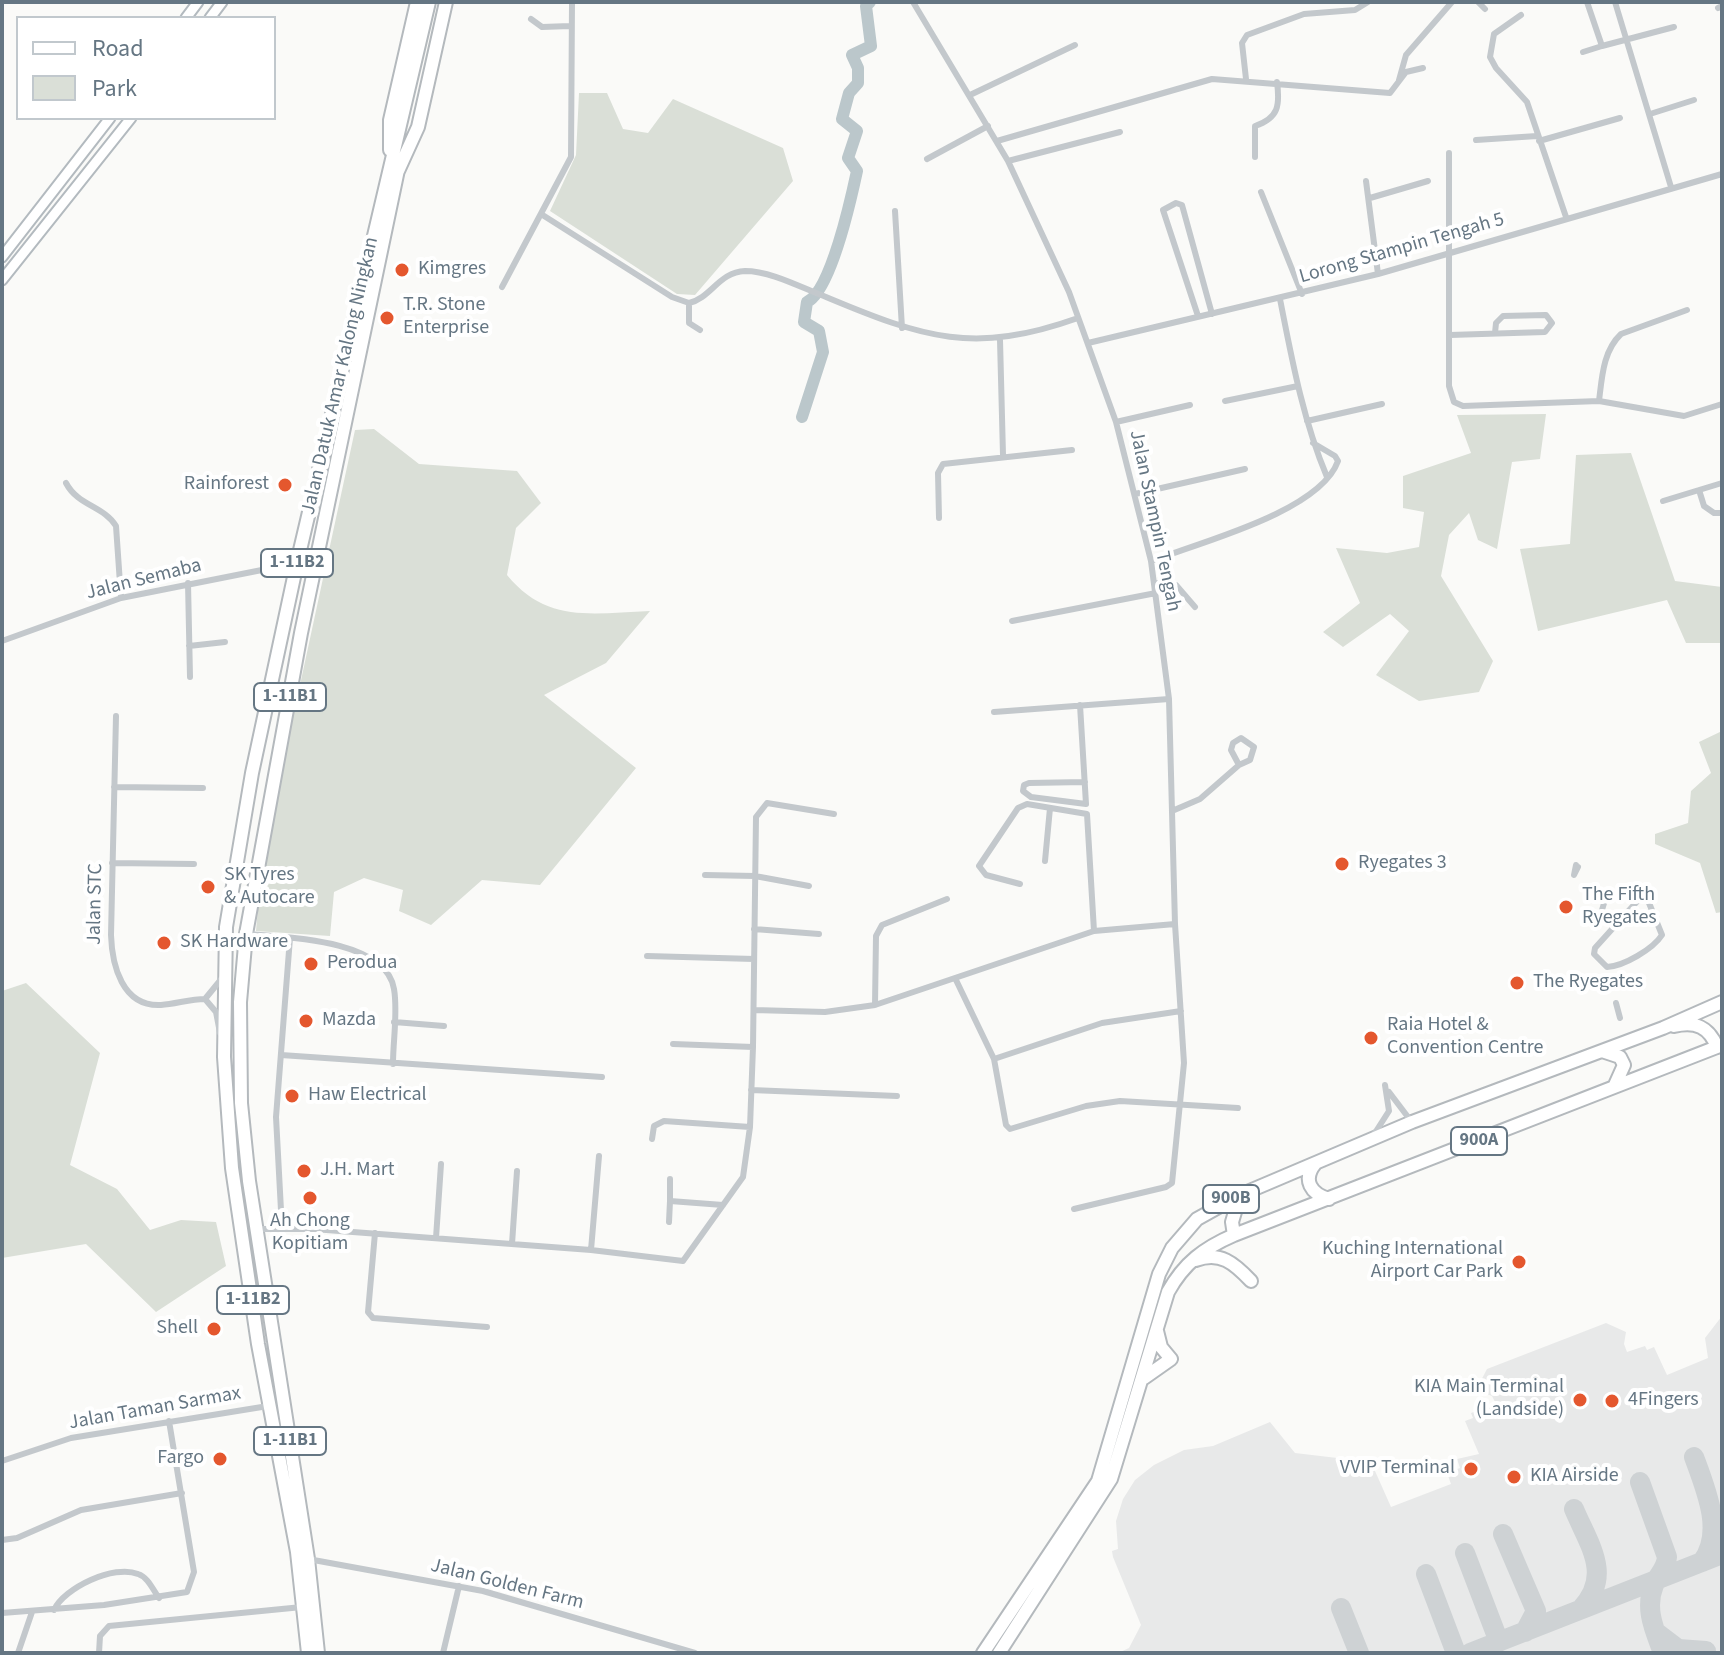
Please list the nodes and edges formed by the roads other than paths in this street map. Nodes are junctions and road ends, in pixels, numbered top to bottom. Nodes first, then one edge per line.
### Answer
1 (417, 2) edge
2 (429, 2) edge
3 (437, 2) edge
4 (446, 2) edge
5 (572, 2) edge
6 (913, 2) edge
7 (1368, 2) edge
8 (1452, 2) edge
9 (1478, 2) edge
10 (1587, 2) edge
11 (1615, 2) edge
12 (1485, 9) dead end
13 (1521, 15) dead end
14 (531, 19) dead end
15 (570, 26) junction
16 (1674, 27) dead end
17 (1627, 40) junction
18 (1075, 45) dead end
19 (1602, 46) junction
20 (1583, 52) dead end
21 (1423, 68) dead end
22 (1246, 79) junction
23 (1277, 82) junction
24 (1399, 84) junction
25 (970, 95) junction
26 (1694, 100) dead end
27 (1650, 114) junction
28 (1620, 118) dead end
29 (108, 120) edge
30 (129, 120) edge
31 (988, 126) junction
32 (1120, 132) dead end
33 (1538, 139) junction
34 (1476, 140) dead end
35 (997, 141) junction
36 (1449, 153) dead end
37 (1255, 157) dead end
38 (927, 159) dead end
39 (1008, 161) junction
40 (394, 170) junction
41 (1722, 174) edge
42 (1366, 181) dead end
43 (1428, 181) dead end
44 (1671, 187) junction
45 (1261, 192) dead end
46 (1370, 198) junction
47 (895, 211) dead end
48 (541, 214) junction
49 (1566, 217) junction
50 (1451, 254) junction
51 (2, 257) edge
52 (1378, 274) junction
53 (2, 280) edge
54 (502, 287) dead end
55 (1302, 294) junction
56 (1280, 299) junction
57 (689, 303) junction
58 (1687, 310) dead end
59 (1212, 314) junction
60 (1198, 316) junction
61 (1078, 318) junction
62 (902, 328) junction
63 (700, 330) dead end
64 (1495, 333) junction
65 (1450, 335) junction
66 (1000, 340) junction
67 (1088, 343) junction
68 (1298, 386) junction
69 (1225, 401) dead end
70 (1599, 401) junction
71 (1382, 404) dead end
72 (1722, 404) edge
73 (1190, 405) dead end
74 (1307, 421) junction
75 (1116, 422) junction
76 (1313, 443) junction
77 (1072, 450) dead end
78 (1003, 455) junction
79 (1245, 469) dead end
80 (1327, 477) junction
81 (66, 483) dead end
82 (1722, 483) edge
83 (1699, 490) junction
84 (1135, 494) junction
85 (1663, 501) dead end
86 (1722, 513) edge
87 (939, 518) dead end
88 (1151, 561) junction
89 (297, 563) junction
90 (188, 583) junction
91 (1154, 583) junction
92 (1156, 593) junction
93 (121, 598) junction
94 (1195, 607) dead end
95 (1012, 621) dead end
96 (2, 641) edge
97 (225, 642) dead end
98 (189, 646) junction
99 (190, 677) dead end
100 (1169, 699) junction
101 (1080, 705) junction
102 (994, 712) dead end
103 (116, 716) dead end
104 (1239, 765) junction
105 (252, 773) junction
106 (276, 779) junction
107 (1085, 782) junction
108 (114, 787) junction
109 (203, 788) dead end
110 (1050, 808) junction
111 (1172, 811) junction
112 (834, 814) dead end
113 (1045, 861) dead end
114 (112, 863) junction
115 (194, 864) dead end
116 (705, 875) dead end
117 (755, 876) junction
118 (1020, 884) dead end
119 (809, 886) dead end
120 (947, 899) dead end
121 (1605, 900) dead end
122 (1602, 910) dead end
123 (1175, 924) junction
124 (754, 929) junction
125 (1094, 931) junction
126 (246, 934) junction
127 (819, 934) dead end
128 (290, 938) junction
129 (647, 956) dead end
130 (754, 959) junction
131 (225, 961) junction
132 (1607, 967) joint
133 (956, 980) junction
134 (205, 999) junction
135 (1722, 1002) edge
136 (1616, 1003) dead end
137 (875, 1005) junction
138 (754, 1010) junction
139 (1181, 1011) junction
140 (1620, 1018) dead end
141 (394, 1022) junction
142 (444, 1026) dead end
143 (1663, 1028) junction
144 (673, 1044) dead end
145 (1720, 1046) edge
146 (753, 1047) junction
147 (1602, 1051) junction
148 (281, 1055) junction
149 (224, 1057) junction
150 (994, 1059) junction
151 (393, 1064) junction
152 (602, 1077) dead end
153 (1615, 1085) junction
154 (751, 1090) junction
155 (897, 1096) dead end
156 (1181, 1102) junction
157 (1238, 1108) dead end
158 (1412, 1122) junction
159 (750, 1127) junction
160 (652, 1139) dead end
161 (1371, 1139) junction
162 (599, 1156) dead end
163 (1315, 1163) junction
164 (441, 1164) dead end
165 (517, 1171) dead end
166 (670, 1179) dead end
167 (1240, 1195) junction
168 (1329, 1199) junction
169 (670, 1201) junction
170 (723, 1205) junction
171 (1074, 1209) dead end
172 (669, 1222) dead end
173 (256, 1229) junction
174 (282, 1229) junction
175 (272, 1231) junction
176 (375, 1233) junction
177 (1234, 1235) junction
178 (436, 1238) junction
179 (512, 1244) junction
180 (259, 1246) junction
181 (591, 1250) junction
182 (1188, 1263) junction
183 (1251, 1281) dead end
184 (487, 1327) dead end
185 (1157, 1328) junction
186 (1142, 1380) junction
187 (268, 1406) junction
188 (169, 1421) junction
189 (2, 1461) edge
190 (182, 1493) junction
191 (2, 1540) edge
192 (308, 1559) junction
193 (459, 1586) junction
194 (159, 1598) junction
195 (310, 1609) junction
196 (54, 1610) junction
197 (32, 1612) junction
198 (2, 1613) edge
199 (312, 1637) junction
200 (679, 1651) edge
201 (18, 1653) edge
202 (99, 1653) edge
203 (299, 1653) edge
204 (308, 1653) edge
205 (318, 1653) edge
206 (326, 1653) edge
207 (443, 1653) edge
208 (695, 1653) edge
209 (983, 1653) edge
210 (999, 1653) edge

1 - 40 highway
2 - 40 highway, Jalan Datuk Amar Kalong Ningkan / 1-11B2
3 - 40 highway, Jalan Datuk Amar Kalong Ningkan / 1-11B1
4 - 40 highway
5 - 15 street
6 - 25 street, Jalan Stampin Tengah
7 - 22 street
8 - 24 street
9 - 12 street
10 - 19 street
11 - 17 street
13 - 33 street
14 - 15 street
15 - 48 street
16 - 17 street
17 - 19 street
17 - 27 street
18 - 25 street
19 - 20 street
21 - 24 street
22 - 23 street
22 - 35 street
23 - 24 street
23 - 37 street
25 - 31 street, Jalan Stampin Tengah
26 - 27 street
27 - 44 street
28 - 33 street
29 - 51 main road
30 - 53 main road
31 - 35 street, Jalan Stampin Tengah
31 - 38 street
32 - 39 street
33 - 34 street
33 - 49 street
35 - 39 street, Jalan Stampin Tengah
36 - 50 street
39 - 61 street, Jalan Stampin Tengah
40 - 89 highway, Jalan Datuk Amar Kalong Ningkan / 1-11B2
40 - 106 highway, Jalan Datuk Amar Kalong Ningkan / 1-11B1
41 - 44 street, Lorong Stampin Tengah 5
42 - 46 street
43 - 46 street
44 - 49 street, Lorong Stampin Tengah 5
45 - 55 street
46 - 52 street
47 - 62 street
48 - 54 street
48 - 57 street
49 - 50 street, Lorong Stampin Tengah 5
50 - 52 street, Lorong Stampin Tengah 5
50 - 65 street
52 - 55 street, Lorong Stampin Tengah 5
55 - 56 street, Lorong Stampin Tengah 5
56 - 59 street, Lorong Stampin Tengah 5
56 - 68 street
57 - 62 street
57 - 63 street
58 - 70 street
59 - 60 street, Lorong Stampin Tengah 5
59 - 60 street
60 - 67 street, Lorong Stampin Tengah 5
61 - 66 street
61 - 67 street, Jalan Stampin Tengah
62 - 66 street
64 - 64 street
64 - 65 street
65 - 70 street
66 - 78 street
67 - 75 street, Jalan Stampin Tengah
68 - 69 street
68 - 74 street
70 - 72 street
71 - 74 street
73 - 75 street
74 - 76 street
75 - 84 street, Jalan Stampin Tengah
76 - 80 street
76 - 80 street
77 - 78 street
78 - 87 street
79 - 84 street
80 - 88 street
81 - 93 street
82 - 83 street
83 - 85 street
83 - 86 street
84 - 88 street, Jalan Stampin Tengah
88 - 91 street, Jalan Stampin Tengah
89 - 90 street, Jalan Semaba
89 - 105 highway, Jalan Datuk Amar Kalong Ningkan / 1-11B2
90 - 93 street, Jalan Semaba
90 - 98 street
91 - 92 street, Jalan Stampin Tengah
91 - 94 street
92 - 95 street
92 - 100 street, Jalan Stampin Tengah
93 - 96 street, Jalan Semaba
97 - 98 street
98 - 99 street
100 - 101 street
100 - 111 street, Jalan Stampin Tengah
101 - 102 street
101 - 107 street
103 - 108 street, Jalan STC
104 - 104 street
104 - 111 street
105 - 106 highway
105 - 131 highway, Jalan Datuk Amar Kalong Ningkan / 1-11B2
106 - 126 highway, Jalan Datuk Amar Kalong Ningkan / 1-11B1
107 - 107 street
108 - 109 street
108 - 114 street, Jalan STC
110 - 113 street
110 - 118 street
110 - 125 street
111 - 123 street, Jalan Stampin Tengah
112 - 117 street
114 - 115 street
114 - 134 street, Jalan STC
116 - 117 street
117 - 119 street
117 - 124 street
120 - 137 street
121 - 122 street
123 - 125 street
123 - 139 street, Jalan Stampin Tengah
124 - 127 street
124 - 130 street
125 - 133 street
126 - 128 street
126 - 173 highway, Jalan Datuk Amar Kalong Ningkan / 1-11B1
128 - 141 street
128 - 148 street
129 - 130 street
130 - 138 street
131 - 134 street
131 - 149 highway, Jalan Datuk Amar Kalong Ningkan / 1-11B2
132 - 132 street
133 - 137 street
133 - 150 street
134 - 149 street
135 - 143 highway, 900B
136 - 140 street
137 - 138 street
138 - 146 street
139 - 150 street
139 - 156 street, Jalan Stampin Tengah
141 - 142 street
141 - 151 street
143 - 145 highway
143 - 147 highway, 900B
144 - 146 street
145 - 153 highway, 900A
146 - 154 street
147 - 153 highway
147 - 158 highway, 900B
148 - 151 street
148 - 174 street
149 - 187 highway, Jalan Datuk Amar Kalong Ningkan / 1-11B2
150 - 156 street
151 - 152 street
153 - 168 highway, 900A
154 - 155 street
154 - 159 street
156 - 157 street
156 - 171 street, Jalan Stampin Tengah
158 - 161 highway, 900B
158 - 161 street
159 - 160 street
159 - 170 street
161 - 163 highway, 900B
162 - 181 street
163 - 167 highway, 900B
163 - 168 highway
164 - 178 street
165 - 179 street
166 - 169 street
167 - 177 highway
167 - 209 highway, 900B
168 - 177 highway, 900A
169 - 170 street
169 - 172 street
170 - 181 street
173 - 175 street
173 - 180 highway, Jalan Datuk Amar Kalong Ningkan / 1-11B1
174 - 175 street
174 - 176 street
175 - 180 street
176 - 178 street
176 - 184 street
177 - 182 highway, 900A
178 - 179 street
179 - 181 street
180 - 192 highway, Jalan Datuk Amar Kalong Ningkan / 1-11B1
182 - 183 highway
182 - 185 highway, 900A
185 - 186 highway, 900A
185 - 186 highway
186 - 210 highway, 900A
187 - 188 street, Jalan Taman Sarmax
187 - 195 highway, Jalan Datuk Amar Kalong Ningkan / 1-11B2
188 - 189 street, Jalan Taman Sarmax
188 - 190 street
190 - 191 street
190 - 194 street
192 - 193 street, Jalan Golden Farm
192 - 195 highway, Jalan Datuk Amar Kalong Ningkan / 1-11B1
193 - 200 street, Jalan Golden Farm
193 - 207 street
194 - 196 street
194 - 196 street
195 - 199 highway, Jalan Datuk Amar Kalong Ningkan / 1-11B2
195 - 202 street
195 - 203 highway
195 - 206 highway
196 - 197 street
197 - 198 street
197 - 201 street
199 - 204 highway, Jalan Datuk Amar Kalong Ningkan / 1-11B2
199 - 205 highway, Jalan Datuk Amar Kalong Ningkan
200 - 208 street, Jalan Golden Farm

